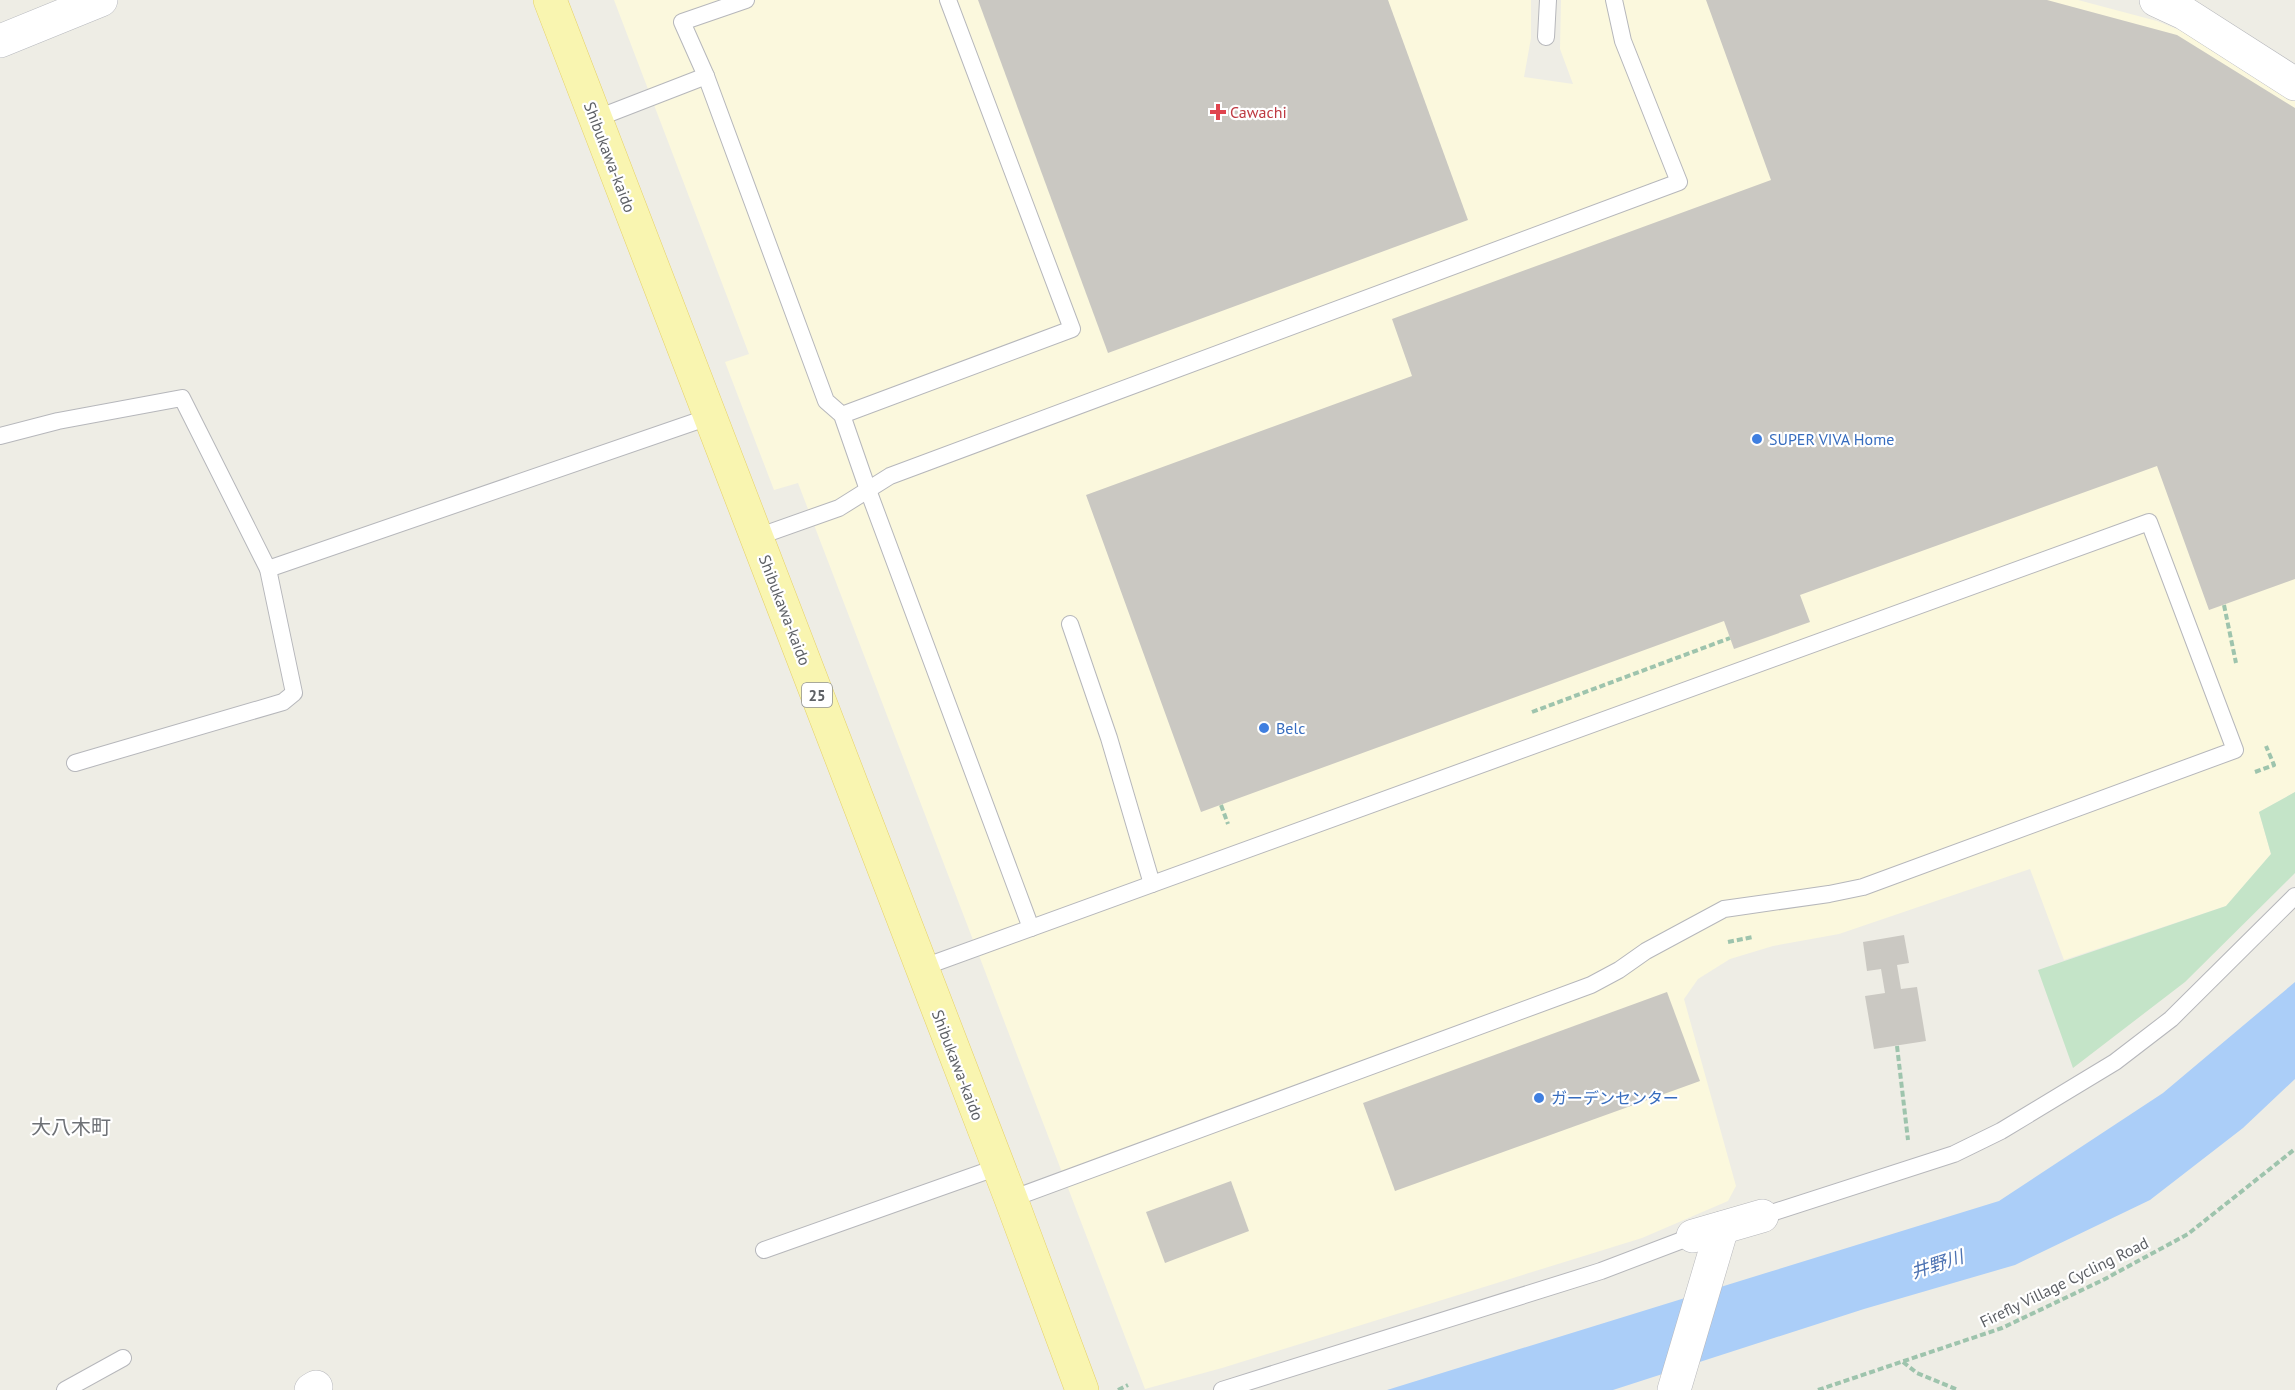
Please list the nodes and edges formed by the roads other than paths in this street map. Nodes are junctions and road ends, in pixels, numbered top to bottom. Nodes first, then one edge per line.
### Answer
1 (101, 0) edge
2 (550, 0) edge
3 (746, 0) edge
4 (948, 0) edge
5 (1548, 0) edge
6 (1614, 0) edge
7 (2156, 0) edge
8 (1546, 37) dead end
9 (0, 41) edge
10 (706, 76) junction
11 (2295, 84) edge
12 (595, 119) junction
13 (842, 415) junction
14 (709, 417) junction
15 (0, 436) edge
16 (868, 490) junction
17 (757, 537) junction
18 (268, 569) junction
19 (1070, 624) dead end
20 (75, 764) dead end
21 (1152, 884) junction
22 (2295, 896) edge
23 (1031, 928) junction
24 (921, 968) junction
25 (998, 1167) junction
26 (1011, 1199) junction
27 (1762, 1216) joint
28 (1711, 1236) junction
29 (764, 1250) dead end
30 (123, 1358) dead end
31 (65, 1390) edge
32 (1082, 1390) edge
33 (1222, 1390) edge
34 (1674, 1390) edge

1 - 9 street
2 - 12 main road, Shibukawa-kaido / 25
3 - 10 lane
4 - 13 lane
5 - 8 lane
6 - 16 lane
7 - 11 street
10 - 12 lane
10 - 13 lane
12 - 14 main road, Shibukawa-kaido / 25
13 - 16 lane
14 - 17 main road, Shibukawa-kaido / 25
14 - 18 lane
15 - 18 lane
16 - 17 lane
16 - 23 lane
17 - 24 main road, Shibukawa-kaido / 25
18 - 20 lane
19 - 21 lane
21 - 23 lane
21 - 26 lane
22 - 27 lane
23 - 24 lane
24 - 25 main road, Shibukawa-kaido / 25
25 - 26 main road, Shibukawa-kaido / 25
25 - 29 lane
26 - 32 main road, Shibukawa-kaido / 25
27 - 28 street
28 - 33 lane
28 - 34 street
30 - 31 lane

